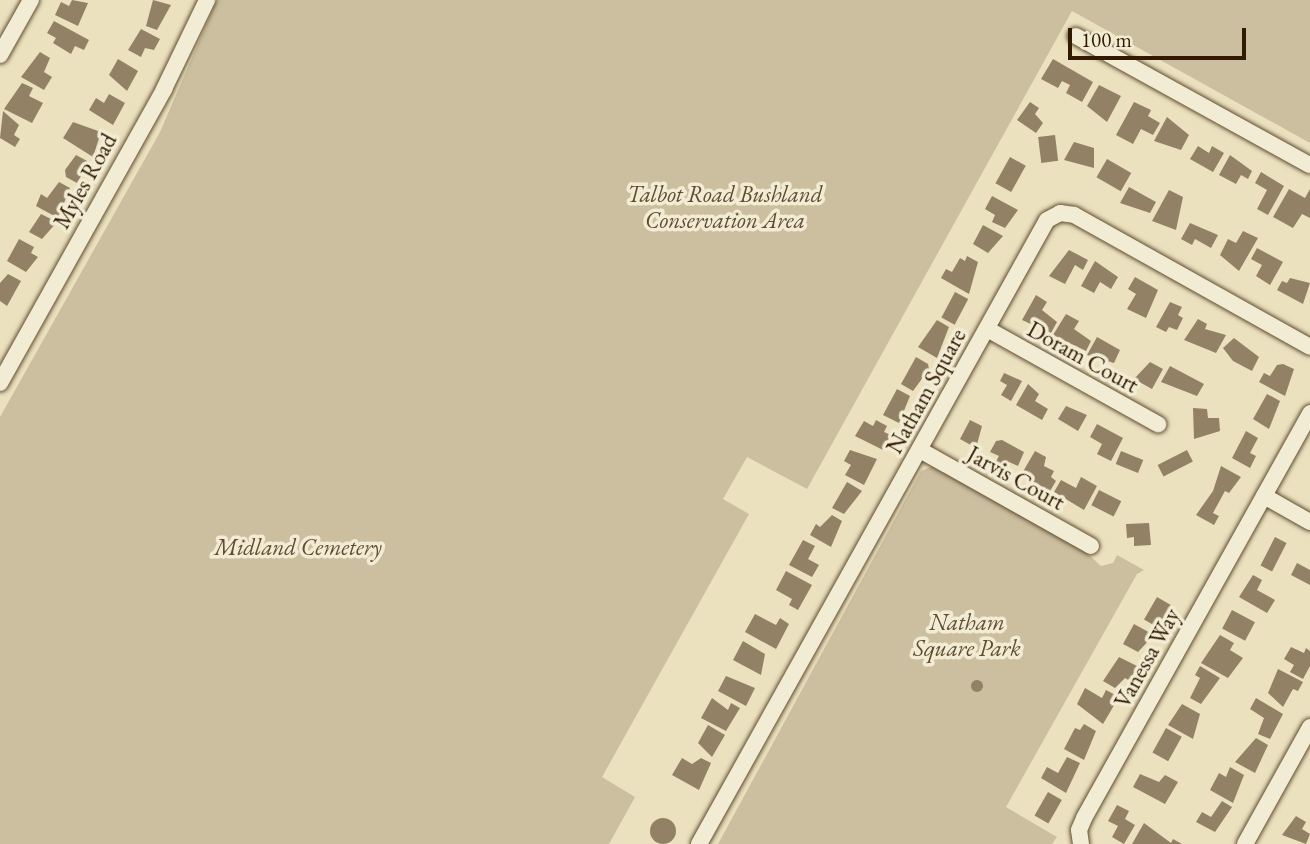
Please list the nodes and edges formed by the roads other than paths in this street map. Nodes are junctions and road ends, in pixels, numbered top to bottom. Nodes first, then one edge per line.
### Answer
1 (31, 0) edge
2 (207, 0) edge
3 (1076, 36) dead end
4 (0, 55) edge
5 (1310, 165) edge
6 (987, 329) junction
7 (1310, 346) edge
8 (0, 383) edge
9 (1310, 413) edge
10 (1158, 424) dead end
11 (920, 450) junction
12 (1264, 496) junction
13 (1310, 522) edge
14 (1091, 546) dead end
15 (1310, 727) edge
16 (699, 844) edge
17 (1081, 844) edge
18 (1245, 844) edge

1 - 4 street
2 - 8 street, Myles Road
3 - 5 street
6 - 7 street, Natham Square
6 - 10 street, Doram Court
6 - 11 street, Natham Square
9 - 12 street, Vanessa Way
11 - 14 street, Jarvis Court
11 - 16 street, Natham Square
12 - 13 street
12 - 17 street, Vanessa Way
15 - 18 street

